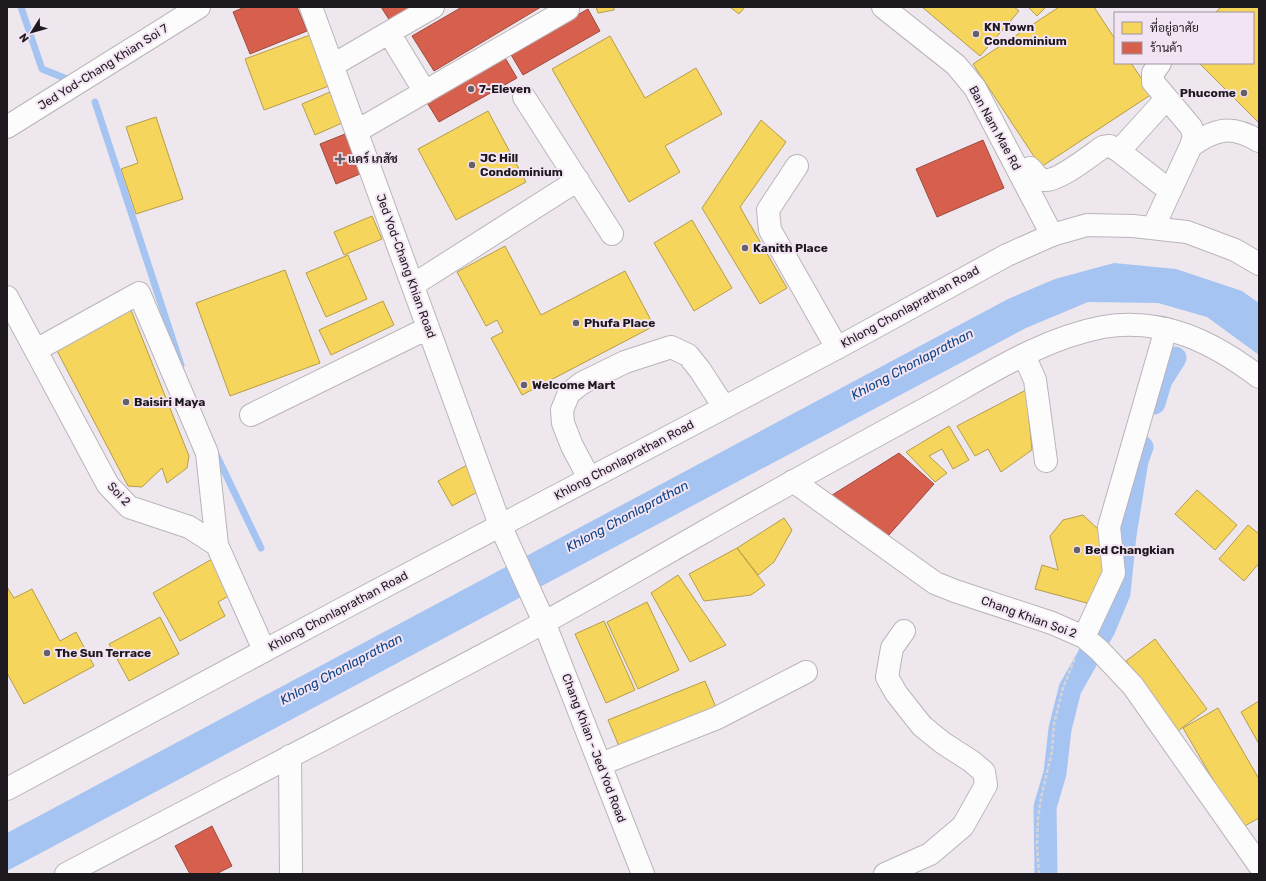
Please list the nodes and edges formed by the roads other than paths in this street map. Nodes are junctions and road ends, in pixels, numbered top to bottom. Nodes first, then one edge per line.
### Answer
1 (199, 7) edge
2 (433, 7) edge
3 (567, 7) edge
4 (883, 7) edge
5 (316, 9) edge
6 (389, 33) junction
7 (1159, 64) edge
8 (333, 66) junction
9 (425, 92) junction
10 (524, 97) dead end
11 (1166, 99) junction
12 (7, 127) edge
13 (357, 131) junction
14 (1259, 141) edge
15 (1191, 146) junction
16 (1119, 151) junction
17 (797, 166) dead end
18 (1020, 173) junction
19 (578, 180) junction
20 (1170, 191) junction
21 (1153, 228) junction
22 (612, 234) dead end
23 (1052, 235) junction
24 (1259, 264) edge
25 (413, 285) junction
26 (7, 296) edge
27 (428, 328) junction
28 (1166, 329) junction
29 (837, 348) junction
30 (36, 350) junction
31 (1024, 355) junction
32 (1259, 377) edge
33 (724, 407) junction
34 (251, 415) dead end
35 (1046, 461) dead end
36 (589, 478) junction
37 (793, 481) junction
38 (500, 525) junction
39 (217, 545) junction
40 (544, 622) junction
41 (904, 631) dead end
42 (1092, 644) junction
43 (264, 650) junction
44 (806, 672) dead end
45 (290, 756) junction
46 (601, 764) junction
47 (7, 789) edge
48 (1259, 865) edge
49 (66, 874) edge
50 (291, 874) edge
51 (643, 874) edge
52 (885, 874) edge

1 - 12 street, Jed Yod-Chang Khian Soi 7
2 - 6 street
3 - 9 street
4 - 18 street, Ban Nam Mae Rd
5 - 8 street, Jed Yod-Chang Khian Road
6 - 8 street
6 - 9 street
7 - 11 street
8 - 13 street, Jed Yod-Chang Khian Road
9 - 13 street
10 - 19 street
11 - 15 street
11 - 16 street
13 - 25 street, Jed Yod-Chang Khian Road
14 - 15 street
15 - 20 street
16 - 18 street
16 - 20 street
17 - 29 street
18 - 23 street, Ban Nam Mae Rd
19 - 22 street
19 - 25 street
20 - 21 street
21 - 23 street, Khlong Chonlaprathan Road
21 - 24 street, Khlong Chonlaprathan Road
23 - 29 street, Khlong Chonlaprathan Road
25 - 27 street, Jed Yod-Chang Khian Road
26 - 30 street, Soi 2
27 - 34 street
27 - 38 street, Jed Yod-Chang Khian Road
28 - 31 street
28 - 32 street
28 - 42 street
29 - 33 street, Khlong Chonlaprathan Road
30 - 39 street, Soi 2
30 - 39 street
31 - 35 street
31 - 37 street
33 - 36 street, Khlong Chonlaprathan Road
33 - 36 street
36 - 38 street, Khlong Chonlaprathan Road
37 - 40 street
37 - 42 street, Chang Khian Soi 2
38 - 40 street, Jed Yod-Chang Khian Road
38 - 43 street, Khlong Chonlaprathan Road
39 - 43 street
40 - 45 street
40 - 46 street, Chang Khian - Jed Yod Road
41 - 52 street
42 - 48 street, Chang Khian Soi 2
43 - 47 street, Khlong Chonlaprathan Road
44 - 46 street
45 - 49 street
45 - 50 street
46 - 51 street, Chang Khian - Jed Yod Road

